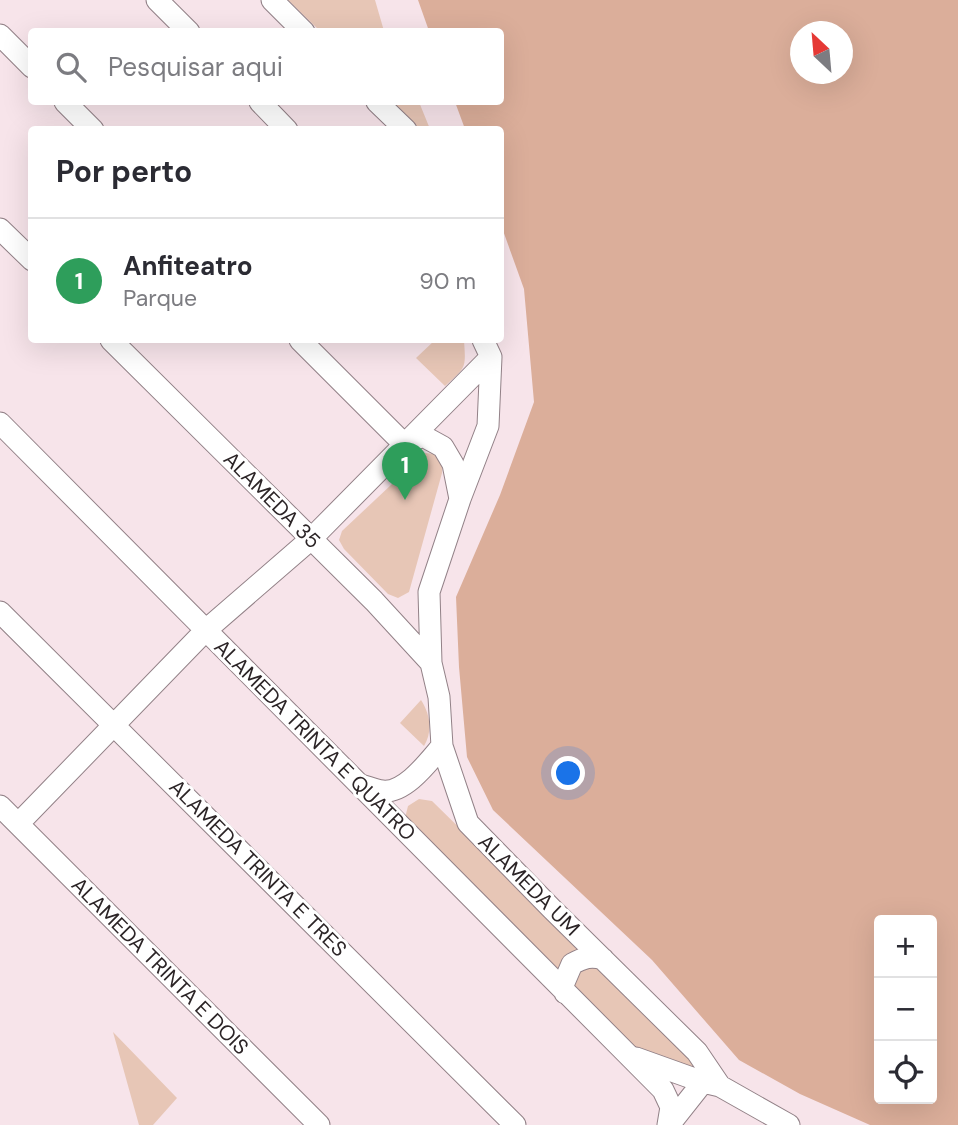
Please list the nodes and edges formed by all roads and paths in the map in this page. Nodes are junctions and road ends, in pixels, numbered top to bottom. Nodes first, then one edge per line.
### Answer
1 (157, 0) edge
2 (272, 0) edge
3 (185, 28) edge
4 (300, 28) edge
5 (0, 35) edge
6 (28, 63) edge
7 (68, 105) edge
8 (263, 105) edge
9 (380, 105) edge
10 (89, 126) edge
11 (283, 126) edge
12 (402, 126) edge
13 (0, 229) edge
14 (28, 256) edge
15 (114, 343) edge
16 (303, 343) edge
17 (487, 348) edge
18 (0, 424) edge
19 (404, 444) junction
20 (460, 499) junction
21 (311, 539) junction
22 (0, 612) edge
23 (206, 630) junction
24 (431, 663) junction
25 (114, 725) junction
26 (442, 746) junction
27 (361, 785) junction
28 (0, 806) edge
29 (18, 824) junction
30 (603, 959) junction
31 (565, 993) junction
32 (630, 1056) junction
33 (712, 1084) junction
34 (319, 1125) edge
35 (515, 1125) edge
36 (668, 1125) edge
37 (789, 1125) edge

1 - 3 street
2 - 4 street
5 - 6 street
7 - 10 street
8 - 11 street
9 - 12 street
13 - 14 street
15 - 21 street, ALAMEDA 35
16 - 19 street
17 - 19 street
17 - 20 street, ALAMEDA UM
18 - 23 street, ALAMEDA TRINTA E QUATRO
19 - 20 street
19 - 21 street
20 - 24 street, ALAMEDA UM
21 - 23 street
21 - 24 street, ALAMEDA 35
22 - 25 street, ALAMEDA TRINTA E TRES
23 - 25 street
23 - 27 street, ALAMEDA TRINTA E QUATRO
24 - 26 street, ALAMEDA UM
25 - 29 street
25 - 35 street, ALAMEDA TRINTA E TRES
26 - 27 street
26 - 30 street, ALAMEDA UM
27 - 31 street, ALAMEDA TRINTA E QUATRO
28 - 29 street, ALAMEDA TRINTA E DOIS
29 - 34 street, ALAMEDA TRINTA E DOIS
30 - 31 street
30 - 33 street, ALAMEDA UM
31 - 32 street, ALAMEDA TRINTA E QUATRO
32 - 33 street, ALAMEDA TRINTA E QUATRO
32 - 36 street, ALAMEDA TRINTA E QUATRO
33 - 36 street
33 - 37 street, ALAMEDA UM

